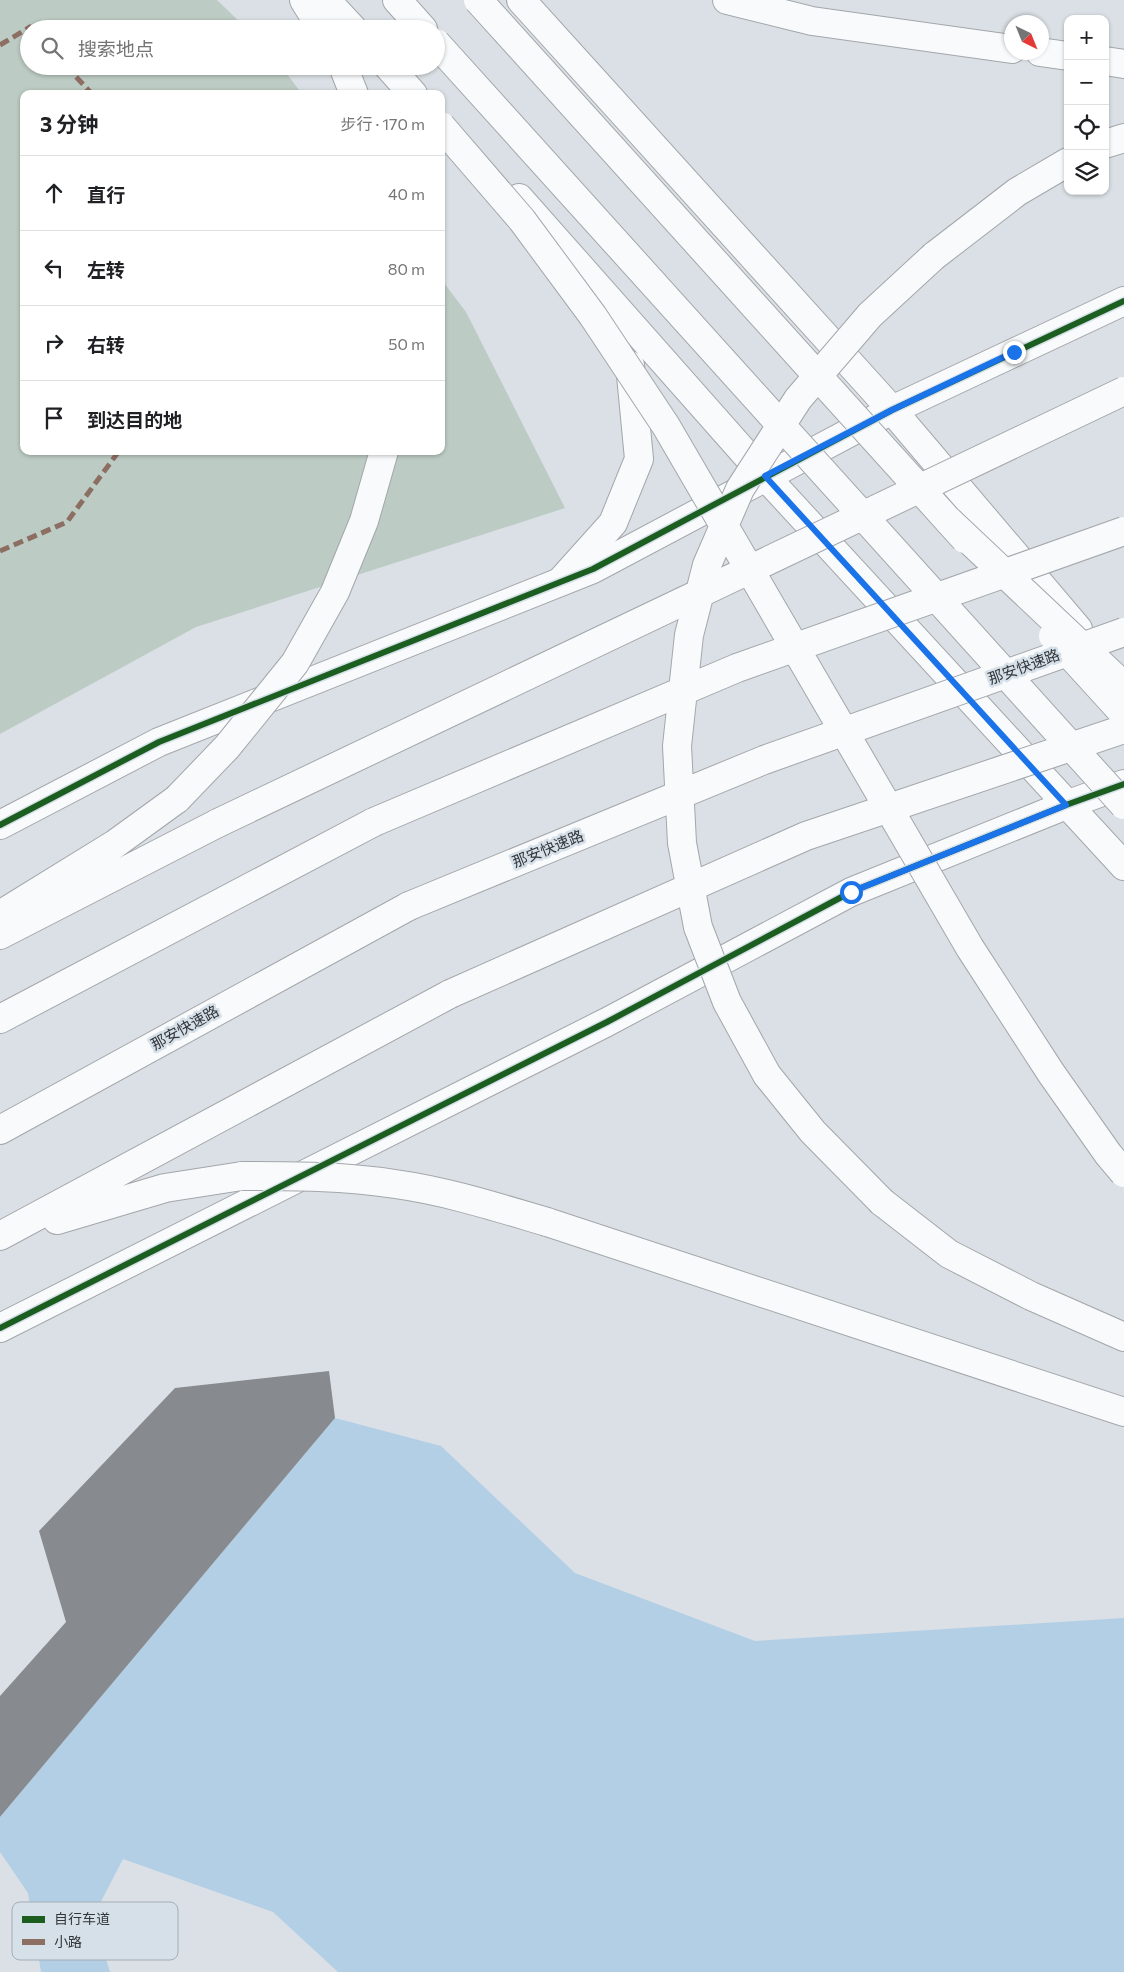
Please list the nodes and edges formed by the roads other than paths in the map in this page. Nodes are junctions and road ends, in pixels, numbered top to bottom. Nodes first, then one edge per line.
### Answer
1 (304, 0) edge
2 (326, 0) edge
3 (342, 0) edge
4 (397, 0) edge
5 (478, 0) edge
6 (521, 0) edge
7 (726, 0) edge
8 (316, 20) edge
9 (345, 20) edge
10 (360, 20) edge
11 (415, 20) edge
12 (1004, 48) edge
13 (445, 53) edge
14 (1049, 53) edge
15 (1064, 55) edge
16 (1109, 62) edge
17 (1124, 64) edge
18 (347, 75) edge
19 (396, 75) edge
20 (409, 75) edge
21 (352, 90) edge
22 (409, 90) edge
23 (422, 90) edge
24 (445, 115) edge
25 (445, 131) edge
26 (1124, 138) edge
27 (1109, 143) edge
28 (1064, 164) edge
29 (1124, 301) edge
30 (626, 319) junction
31 (1124, 391) edge
32 (892, 410) junction
33 (383, 455) edge
34 (765, 476) junction
35 (949, 521) junction
36 (1124, 531) edge
37 (560, 582) junction
38 (1124, 632) edge
39 (1124, 685) edge
40 (1124, 714) edge
41 (1124, 729) edge
42 (1124, 784) edge
43 (1066, 805) junction
44 (1124, 805) edge
45 (0, 825) edge
46 (1124, 866) edge
47 (0, 915) edge
48 (0, 935) edge
49 (0, 1019) edge
50 (0, 1130) edge
51 (1124, 1173) edge
52 (0, 1236) edge
53 (0, 1244) edge
54 (0, 1328) edge
55 (1124, 1337) edge
56 (1124, 1412) edge

1 - 8 main road
2 - 9 main road
3 - 10 main road
4 - 11 main road
5 - 35 main road, bridge
6 - 32 main road
7 - 12 main road
13 - 44 main road, bridge
14 - 15 main road
16 - 17 main road
18 - 21 main road
19 - 22 main road
20 - 23 main road
24 - 30 main road
25 - 51 main road, bridge
26 - 27 main road
28 - 55 main road, bridge
29 - 32 main road
30 - 34 main road
30 - 37 main road
31 - 48 main road, bridge
32 - 34 main road
32 - 39 main road
33 - 47 main road, bridge
34 - 37 main road
34 - 43 main road
35 - 39 main road, bridge
35 - 40 main road, bridge
36 - 49 main road, bridge
37 - 45 main road
38 - 50 main road, 那安快速路, bridge
41 - 52 main road, bridge
42 - 43 main road
43 - 46 main road
43 - 54 main road
53 - 56 main road, bridge

